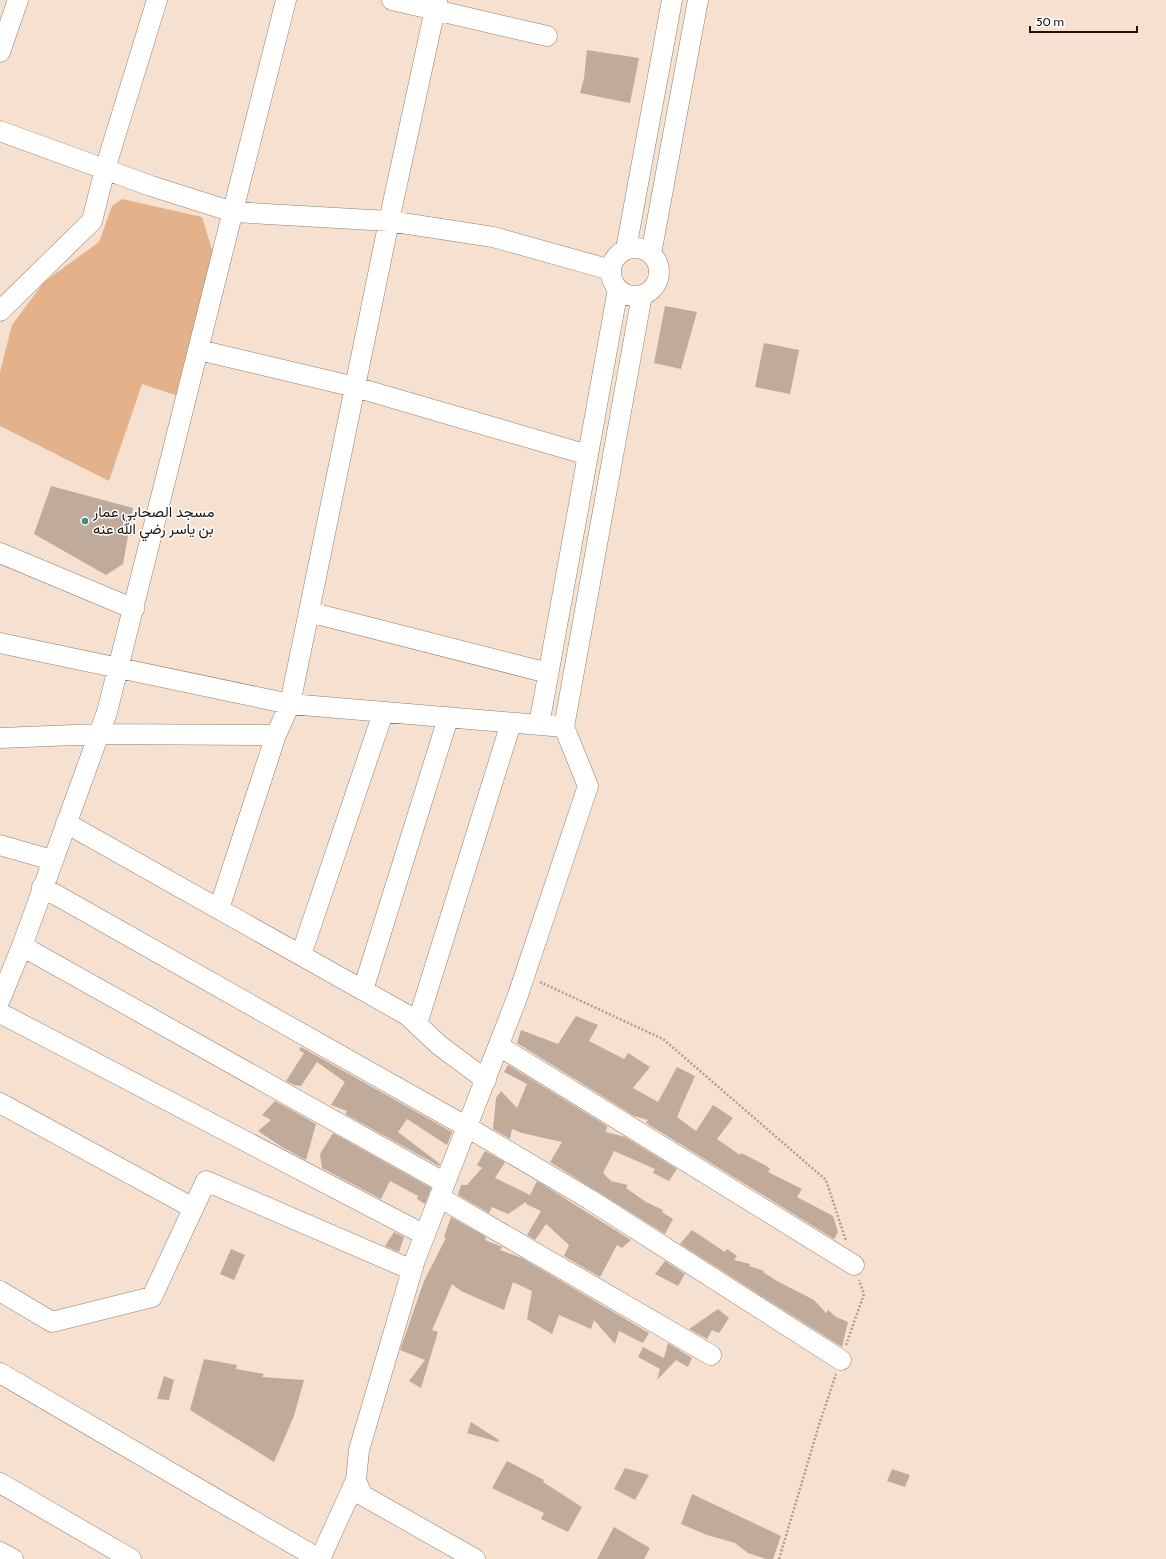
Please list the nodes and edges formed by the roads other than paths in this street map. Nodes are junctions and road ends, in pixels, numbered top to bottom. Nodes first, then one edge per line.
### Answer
1 (18, 0) edge
2 (157, 0) edge
3 (286, 0) edge
4 (392, 0) edge
5 (672, 0) edge
6 (698, 0) edge
7 (436, 5) edge
8 (547, 36) dead end
9 (0, 52) edge
10 (652, 110) junction
11 (678, 111) junction
12 (0, 131) edge
13 (105, 169) junction
14 (233, 212) junction
15 (389, 221) junction
16 (626, 250) junction
17 (651, 254) junction
18 (611, 270) junction
19 (618, 289) junction
20 (642, 295) junction
21 (0, 312) edge
22 (199, 350) junction
23 (355, 387) junction
24 (588, 455) junction
25 (0, 553) edge
26 (134, 609) junction
27 (308, 612) junction
28 (0, 643) edge
29 (116, 668) junction
30 (548, 673) junction
31 (290, 704) junction
32 (383, 712) junction
33 (448, 718) junction
34 (511, 723) junction
35 (538, 725) junction
36 (564, 727) junction
37 (99, 734) junction
38 (276, 735) junction
39 (0, 738) edge
40 (66, 824) junction
41 (0, 845) edge
42 (52, 860) junction
43 (42, 887) junction
44 (219, 910) junction
45 (22, 946) junction
46 (301, 955) junction
47 (363, 990) junction
48 (0, 1000) edge
49 (0, 1014) edge
50 (417, 1024) junction
51 (499, 1046) junction
52 (486, 1080) junction
53 (0, 1103) edge
54 (467, 1127) junction
55 (442, 1190) junction
56 (193, 1208) junction
57 (425, 1235) junction
58 (854, 1265) dead end
59 (412, 1270) junction
60 (0, 1291) edge
61 (712, 1355) dead end
62 (841, 1360) dead end
63 (0, 1373) edge
64 (356, 1480) junction
65 (0, 1483) edge
66 (0, 1552) edge
67 (12, 1559) edge
68 (130, 1559) edge
69 (319, 1559) edge
70 (475, 1559) edge

1 - 9 street
2 - 13 street
3 - 14 street
4 - 7 street
5 - 10 street
6 - 11 street
7 - 8 street
7 - 15 street
10 - 11 street
10 - 16 street
11 - 17 street
12 - 13 street
13 - 14 street
13 - 21 street
14 - 15 street
14 - 22 street
15 - 18 street
15 - 23 street
16 - 17 street
16 - 18 street
17 - 20 street
18 - 19 street
19 - 20 street
19 - 24 street
20 - 36 street
22 - 23 street
22 - 26 street
23 - 24 street
23 - 27 street
24 - 30 street
25 - 26 street
26 - 29 street
27 - 30 street
27 - 31 street
28 - 29 street
29 - 31 street
29 - 37 street
30 - 35 street
31 - 32 street
31 - 38 street
32 - 33 street
32 - 46 street
33 - 34 street
33 - 47 street
34 - 35 street
34 - 50 street
35 - 36 street
36 - 51 street
37 - 38 street
37 - 39 street
37 - 40 street
38 - 44 street
40 - 42 street
40 - 44 street
41 - 42 street
42 - 43 street
43 - 45 street
43 - 54 street
44 - 46 street
45 - 48 street
45 - 55 street
46 - 47 street
47 - 50 street
49 - 57 street
50 - 52 street
51 - 52 street
51 - 58 street
52 - 54 street
53 - 56 street
54 - 55 street
54 - 62 street
55 - 57 street
55 - 61 street
56 - 59 street
56 - 60 street
57 - 59 street
59 - 64 street
63 - 69 street
64 - 69 street
64 - 70 street
65 - 68 street
66 - 67 street

